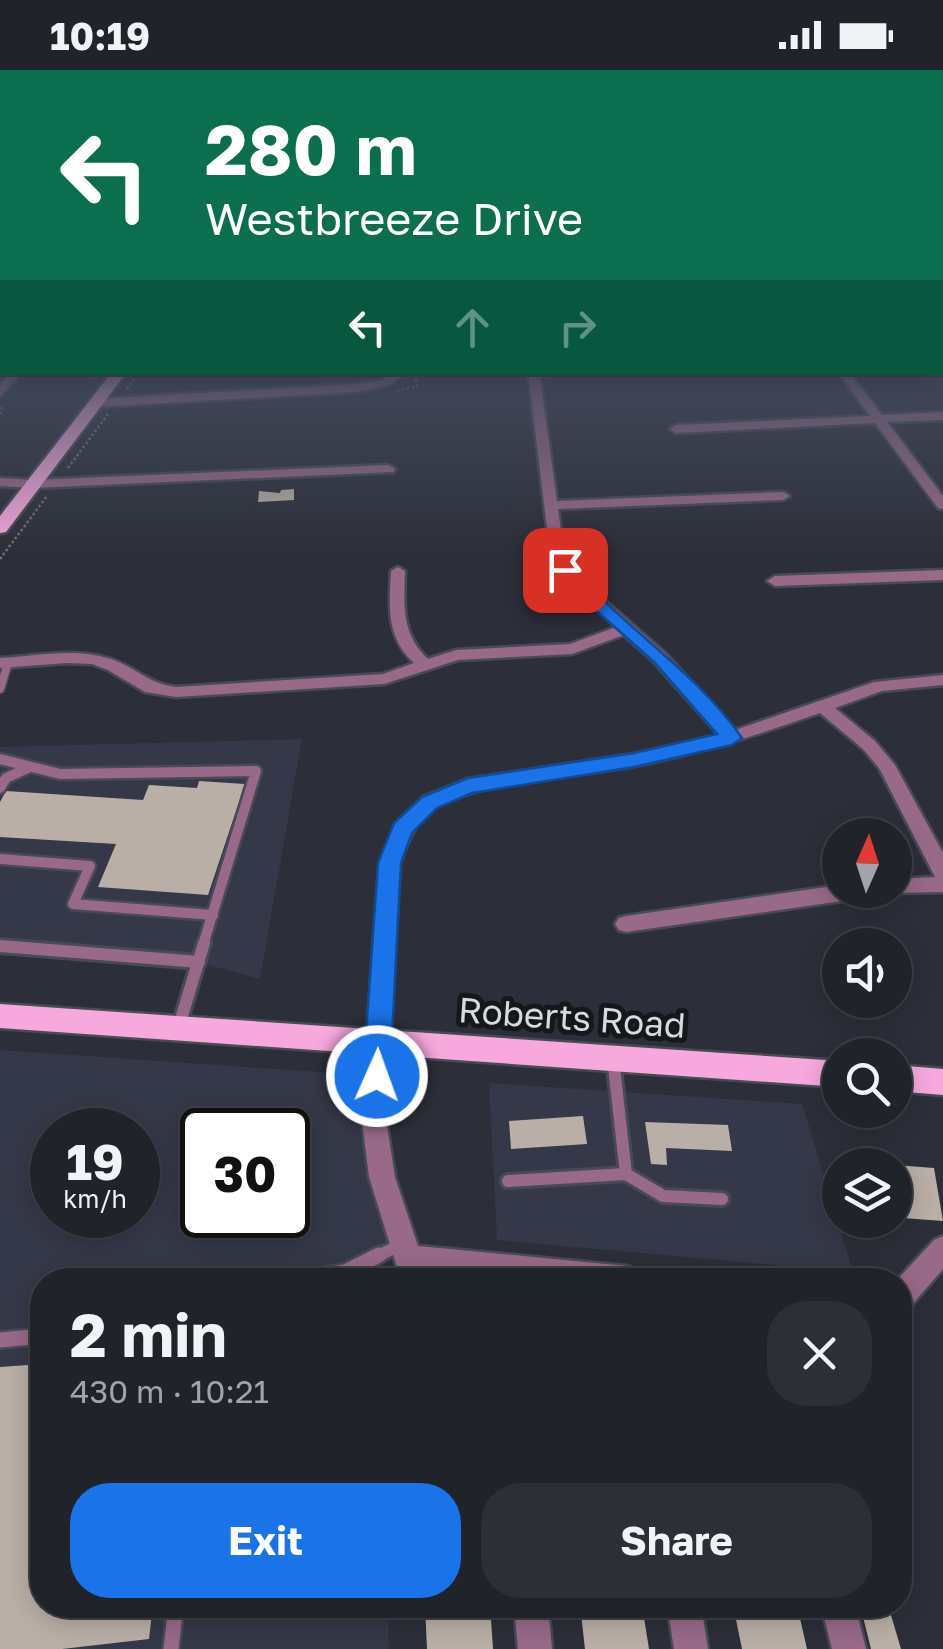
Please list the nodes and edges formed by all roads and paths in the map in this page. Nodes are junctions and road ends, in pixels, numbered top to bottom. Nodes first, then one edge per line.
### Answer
1 (89, 412) edge
2 (539, 412) edge
3 (872, 412) edge
4 (943, 416) edge
5 (878, 420) junction
6 (676, 428) dead end
7 (388, 468) dead end
8 (0, 482) edge
9 (34, 484) junction
10 (52, 489) dead end
11 (783, 496) dead end
12 (552, 505) junction
13 (943, 506) edge
14 (0, 528) edge
15 (0, 559) edge
16 (398, 571) dead end
17 (943, 575) edge
18 (775, 581) dead end
19 (628, 628) junction
20 (4, 663) edge
21 (425, 665) junction
22 (943, 680) edge
23 (0, 689) edge
24 (823, 707) junction
25 (732, 738) junction
26 (0, 759) edge
27 (31, 766) junction
28 (0, 788) edge
29 (0, 859) edge
30 (943, 872) edge
31 (943, 884) edge
32 (912, 886) edge
33 (822, 896) edge
34 (213, 915) junction
35 (626, 924) dead end
36 (0, 946) edge
37 (199, 962) junction
38 (0, 1016) edge
39 (178, 1030) junction
40 (378, 1042) junction
41 (612, 1057) junction
42 (822, 1073) edge
43 (912, 1079) edge
44 (943, 1082) edge
45 (626, 1174) junction
46 (508, 1181) dead end
47 (722, 1199) dead end
48 (943, 1248) edge
49 (409, 1261) edge
50 (379, 1268) edge
51 (489, 1268) edge
52 (912, 1283) edge
53 (30, 1337) edge
54 (0, 1340) edge
55 (175, 1618) edge
56 (532, 1618) edge
57 (686, 1618) edge
58 (842, 1618) edge
59 (171, 1649) edge
60 (535, 1649) edge
61 (691, 1649) edge
62 (850, 1649) edge

1 - 9 main road
2 - 12 street
3 - 5 street
4 - 5 street
5 - 6 street
5 - 13 street
7 - 9 street
8 - 9 street
9 - 14 main road
10 - 15 path
11 - 12 street
12 - 19 street
16 - 21 street
17 - 18 street
19 - 21 street
19 - 25 street
20 - 21 street
20 - 23 lane
22 - 24 street
24 - 25 street
24 - 30 street
25 - 40 street
26 - 27 lane
27 - 28 lane
27 - 34 lane
29 - 34 lane
31 - 32 street
33 - 35 street
34 - 37 lane
36 - 37 lane
37 - 39 lane
38 - 39 main road, Roberts Road
39 - 40 main road, Roberts Road
40 - 41 main road, Roberts Road
40 - 49 street
41 - 42 main road, Roberts Road
41 - 45 lane
43 - 44 main road
45 - 46 lane
45 - 47 lane
48 - 52 street
49 - 50 lane
49 - 51 street
53 - 54 lane
55 - 59 lane
56 - 60 street
57 - 61 street
58 - 62 street

